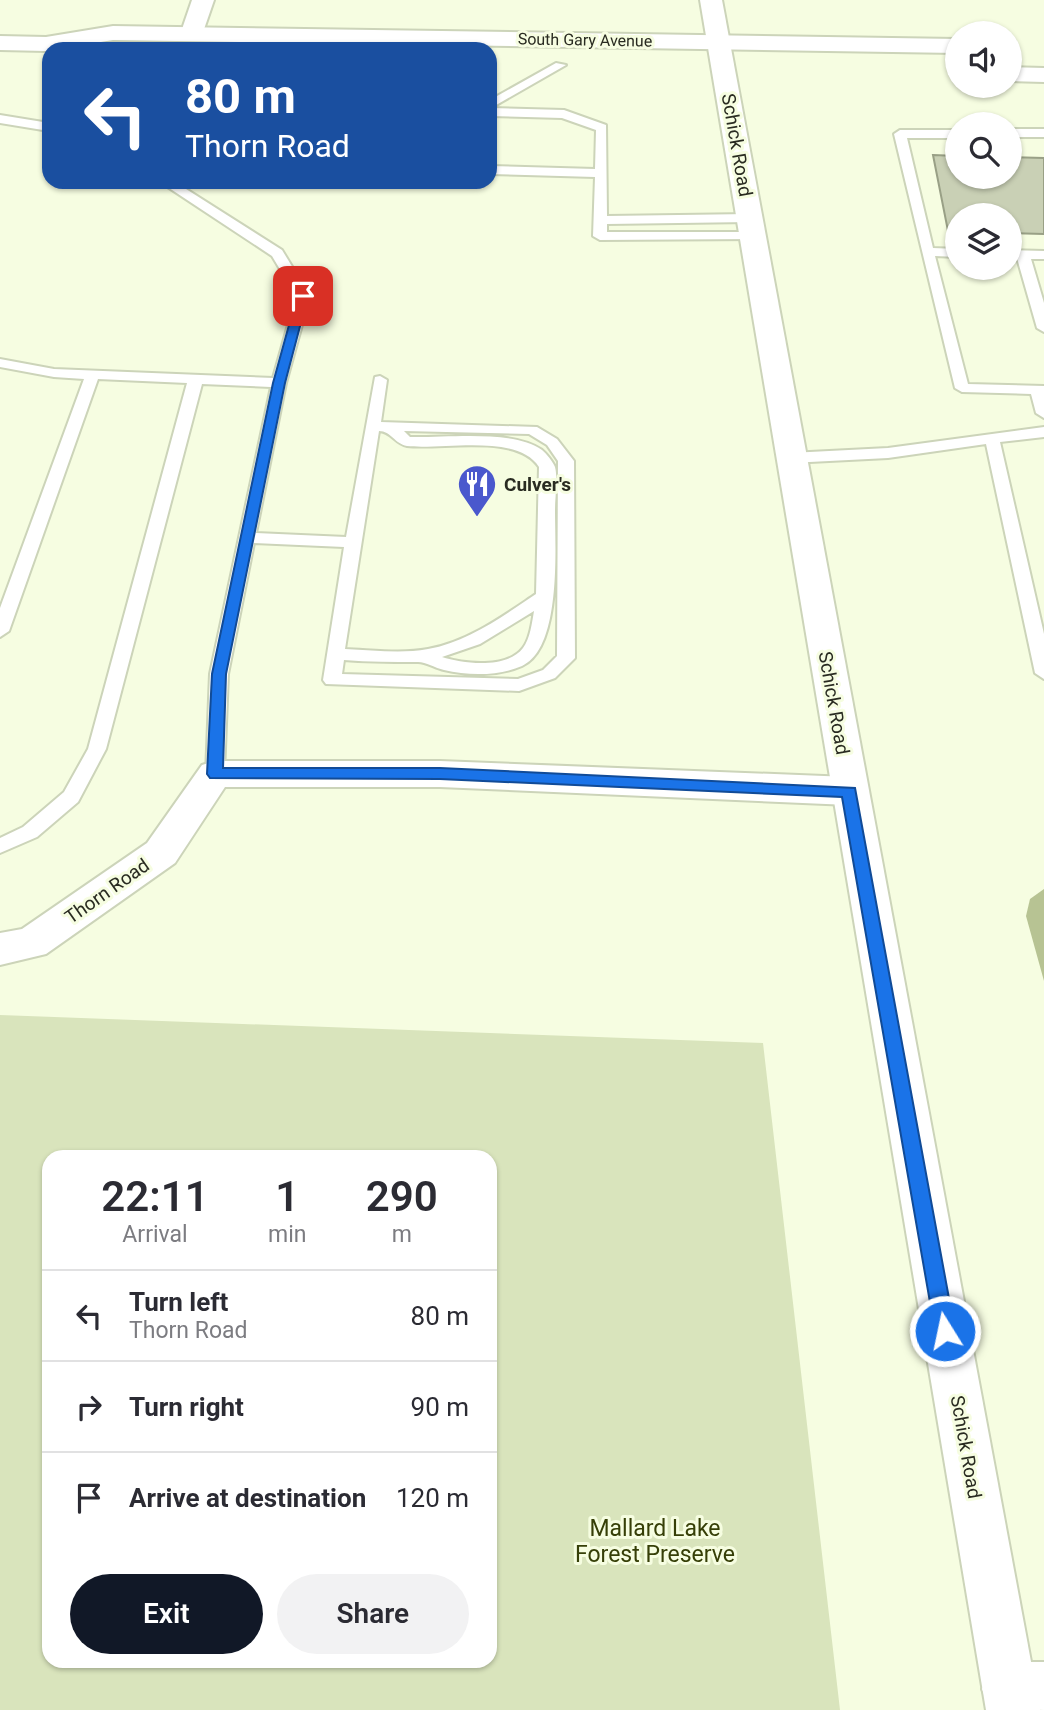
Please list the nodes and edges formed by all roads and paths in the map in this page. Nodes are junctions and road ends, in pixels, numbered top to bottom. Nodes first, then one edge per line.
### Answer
1 (203, 0) edge
2 (711, 0) edge
3 (191, 35) junction
4 (74, 42) edge
5 (719, 42) junction
6 (0, 43) edge
7 (42, 45) edge
8 (945, 47) edge
9 (518, 64) dead end
10 (560, 65) junction
11 (586, 65) dead end
12 (695, 68) dead end
13 (735, 68) junction
14 (1022, 74) edge
15 (1044, 75) edge
16 (497, 101) edge
17 (497, 112) edge
18 (0, 119) edge
19 (42, 126) edge
20 (1044, 133) edge
21 (945, 134) edge
22 (1022, 134) edge
23 (497, 170) edge
24 (601, 173) junction
25 (177, 189) edge
26 (600, 220) junction
27 (751, 227) junction
28 (927, 252) junction
29 (945, 253) edge
30 (1022, 254) edge
31 (1044, 255) edge
32 (1022, 268) edge
33 (1044, 328) edge
34 (0, 363) edge
35 (92, 376) junction
36 (380, 380) dead end
37 (195, 381) junction
38 (279, 383) junction
39 (1041, 390) edge
40 (1044, 413) edge
41 (381, 426) junction
42 (1044, 432) edge
43 (992, 439) junction
44 (790, 458) junction
45 (247, 538) junction
46 (352, 542) junction
47 (543, 597) junction
48 (0, 631) edge
49 (336, 654) junction
50 (425, 656) junction
51 (1044, 673) edge
52 (215, 774) junction
53 (849, 792) junction
54 (0, 846) edge
55 (0, 949) edge
56 (1022, 1696) edge

1 - 3 street
2 - 5 street, Schick Road
3 - 4 street, South Gary Avenue
3 - 5 street, South Gary Avenue
5 - 8 street, South Gary Avenue
5 - 13 street, Schick Road
6 - 7 street, South Gary Avenue
9 - 10 street, South Gary Avenue
10 - 11 street, South Gary Avenue
10 - 16 lane
12 - 13 street
13 - 27 street, Schick Road
14 - 15 street
17 - 24 lane
18 - 19 lane
20 - 22 lane
21 - 28 lane
23 - 24 lane
24 - 26 lane
25 - 38 lane
26 - 27 lane
26 - 27 lane
27 - 44 street, Schick Road
28 - 29 lane
28 - 39 lane
30 - 31 lane
32 - 33 lane
34 - 35 lane
35 - 37 lane
35 - 48 lane
36 - 41 lane
37 - 38 lane
37 - 54 lane
38 - 45 lane
39 - 40 lane
41 - 46 lane
41 - 47 lane
41 - 49 lane
42 - 43 lane
43 - 44 lane
43 - 51 lane
44 - 53 street, Schick Road
45 - 46 lane
45 - 52 lane
46 - 49 lane
47 - 50 lane
47 - 50 lane
49 - 50 lane
52 - 53 street
52 - 55 street, Thorn Road
53 - 56 street, Schick Road

